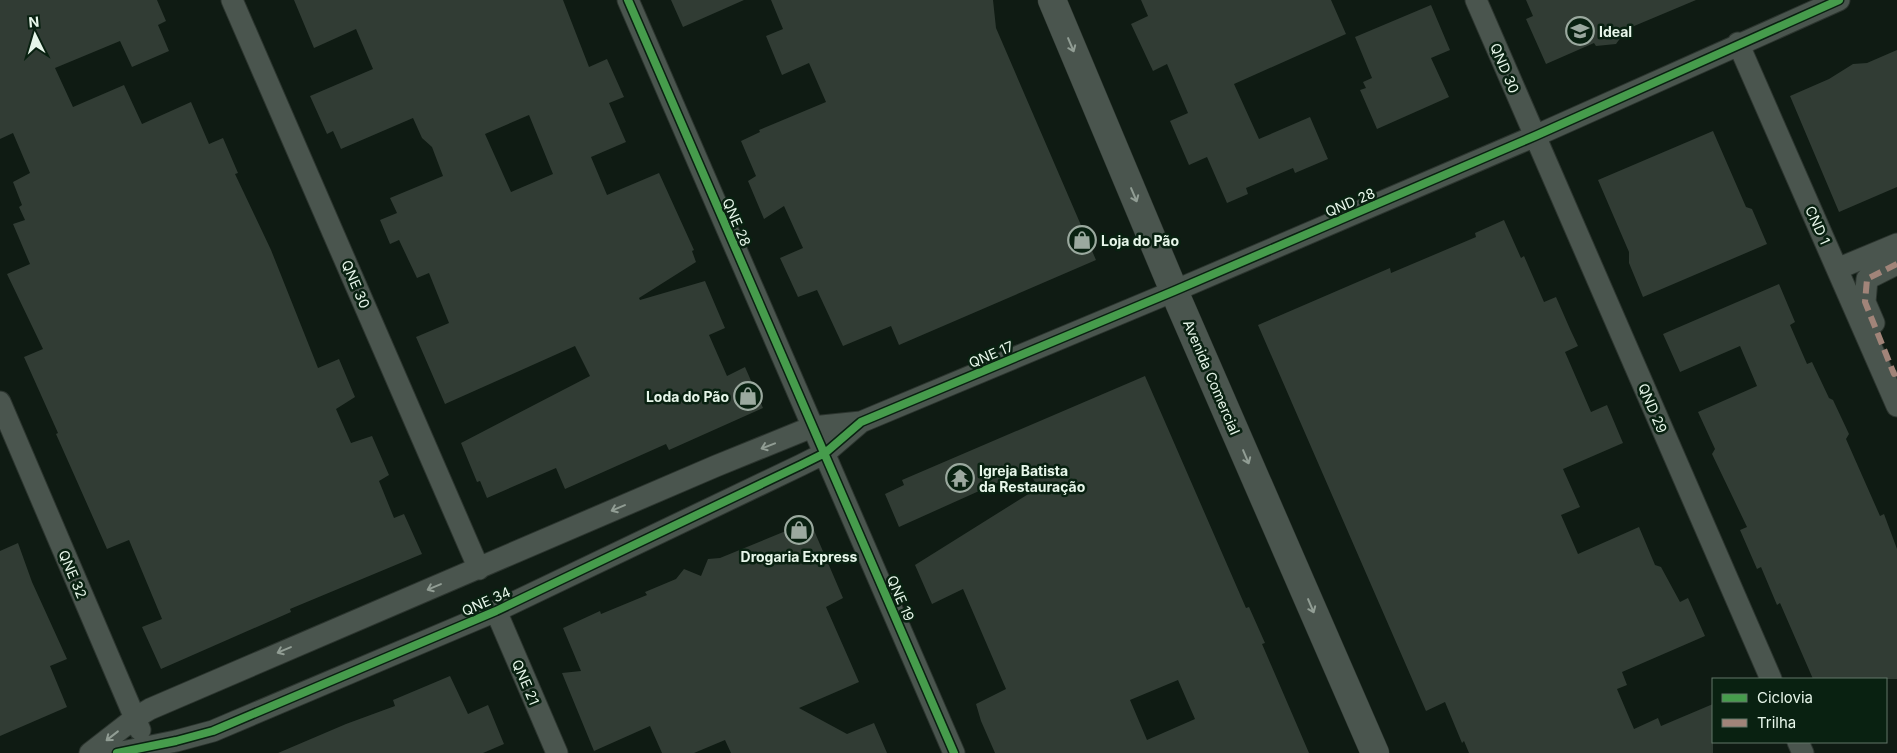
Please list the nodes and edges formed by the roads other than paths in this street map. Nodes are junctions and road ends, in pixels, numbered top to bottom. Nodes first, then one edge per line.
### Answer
1 (232, 0) edge
2 (628, 0) edge
3 (1052, 0) edge
4 (1476, 0) edge
5 (1839, 0) edge
6 (1738, 43) junction
7 (1535, 136) junction
8 (1897, 244) edge
9 (1897, 264) edge
10 (1837, 269) junction
11 (1174, 291) junction
12 (1897, 373) edge
13 (0, 402) edge
14 (1897, 406) edge
15 (861, 422) junction
16 (812, 426) junction
17 (825, 453) junction
18 (479, 569) junction
19 (496, 612) junction
20 (1771, 678) edge
21 (135, 718) junction
22 (148, 750) edge
23 (90, 753) edge
24 (117, 753) edge
25 (557, 753) edge
26 (954, 753) edge
27 (1375, 753) edge

1 - 18 street, QNE 30
2 - 16 street, QNE 28
3 -> 11 main road, Avenida Comercial
4 - 7 street, QND 30
5 - 6 street, QND 28
6 - 7 street, QND 28
6 - 10 street, CND 1
7 - 11 street, QND 28
7 - 20 street, QND 29
8 - 10 street
9 - 12 street
10 - 14 street, CND 1
11 - 15 street, QNE 17
11 -> 27 main road, Avenida Comercial
13 - 21 street, QNE 32
15 - 16 street, QNE 17
15 - 17 street, QNE 17
16 - 17 street, QNE 28
16 -> 18 street
17 - 19 street, QNE 34
17 - 26 street, QNE 19
18 -> 21 street
19 - 22 street, QNE 34
19 - 25 street, QNE 21
21 - 22 street, QNE 32
21 -> 23 street
22 - 24 street, QNE 34

